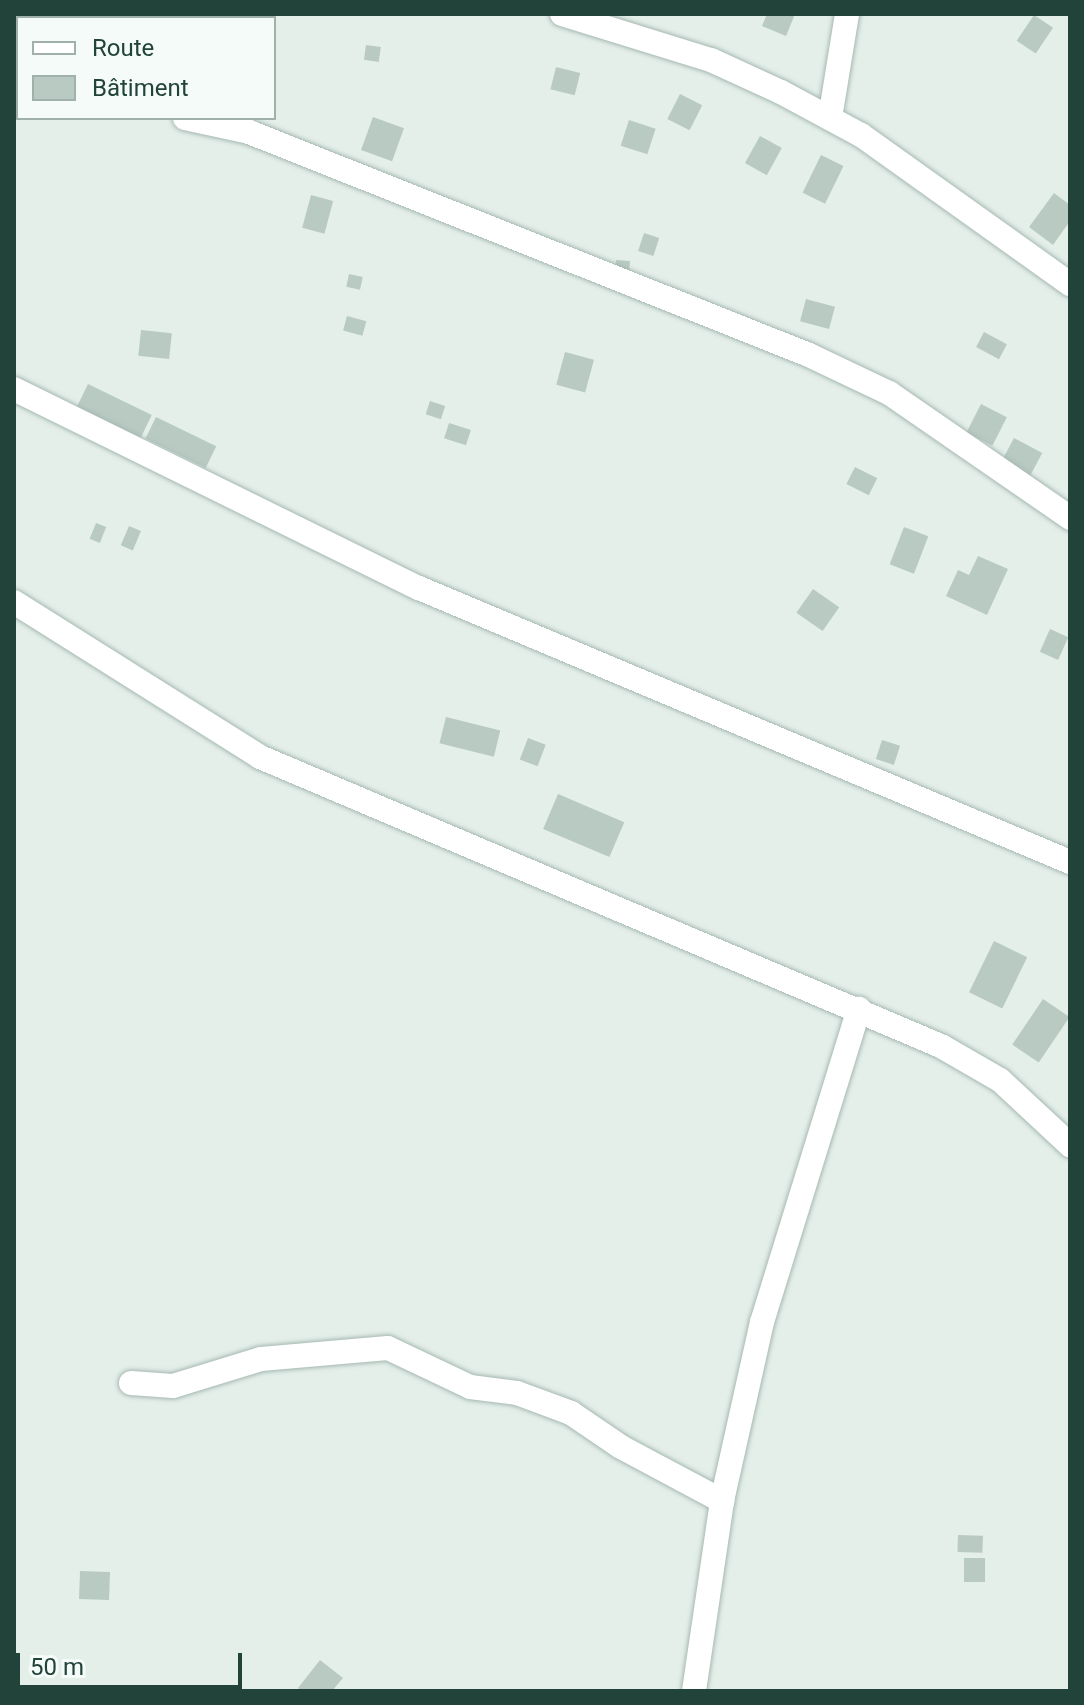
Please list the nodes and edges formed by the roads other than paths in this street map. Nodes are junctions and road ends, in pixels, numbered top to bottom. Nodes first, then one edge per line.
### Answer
1 (562, 14) edge
2 (847, 14) edge
3 (830, 118) junction
4 (194, 120) edge
5 (1070, 284) edge
6 (14, 389) edge
7 (1070, 518) edge
8 (14, 602) edge
9 (1070, 862) edge
10 (859, 1009) junction
11 (1070, 1145) edge
12 (131, 1383) dead end
13 (722, 1501) junction
14 (694, 1691) edge

1 - 3 street
2 - 3 street
3 - 5 street
4 - 7 street
6 - 9 street
8 - 10 street
10 - 11 street
10 - 13 street
12 - 13 street
13 - 14 street

